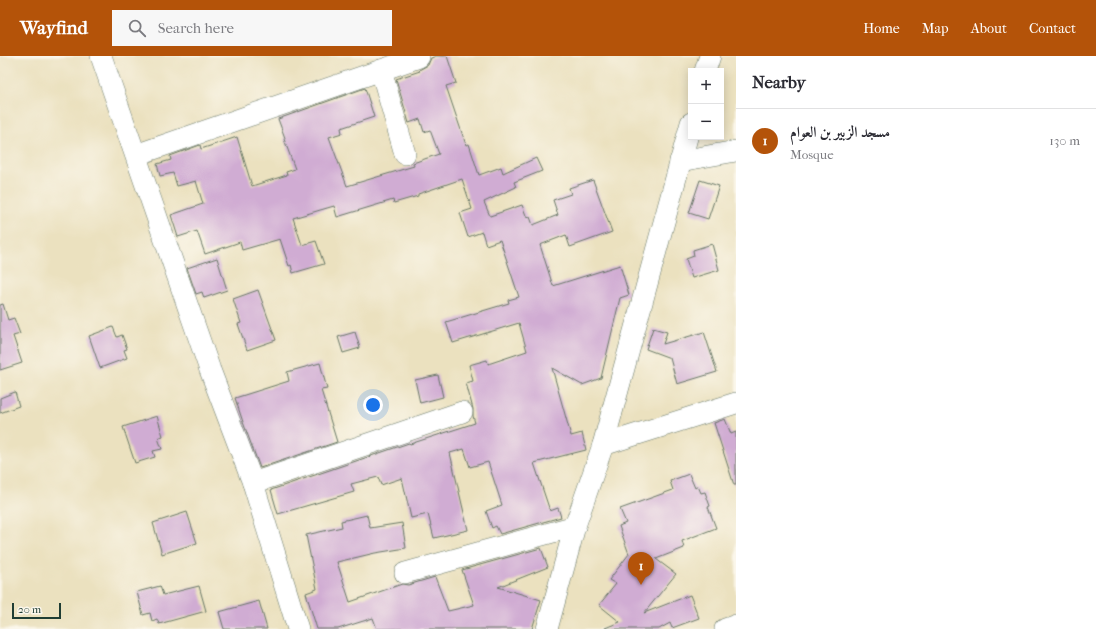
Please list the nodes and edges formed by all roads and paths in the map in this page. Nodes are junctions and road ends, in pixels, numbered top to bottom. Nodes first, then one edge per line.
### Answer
1 (101, 56) edge
2 (710, 56) edge
3 (419, 57) dead end
4 (706, 68) edge
5 (381, 70) junction
6 (688, 133) edge
7 (736, 151) edge
8 (405, 154) dead end
9 (136, 155) junction
10 (680, 161) junction
11 (736, 403) edge
12 (462, 412) dead end
13 (603, 446) junction
14 (253, 483) junction
15 (575, 526) junction
16 (405, 573) dead end
17 (736, 625) edge
18 (298, 629) edge
19 (548, 629) edge
20 (725, 629) edge

1 - 9 street
2 - 4 street
3 - 5 street
5 - 8 street
5 - 9 street
6 - 10 street
7 - 10 street
9 - 14 street
10 - 13 street
11 - 13 street
12 - 14 street
13 - 15 street
14 - 18 street
15 - 16 street
15 - 19 street
17 - 20 street

